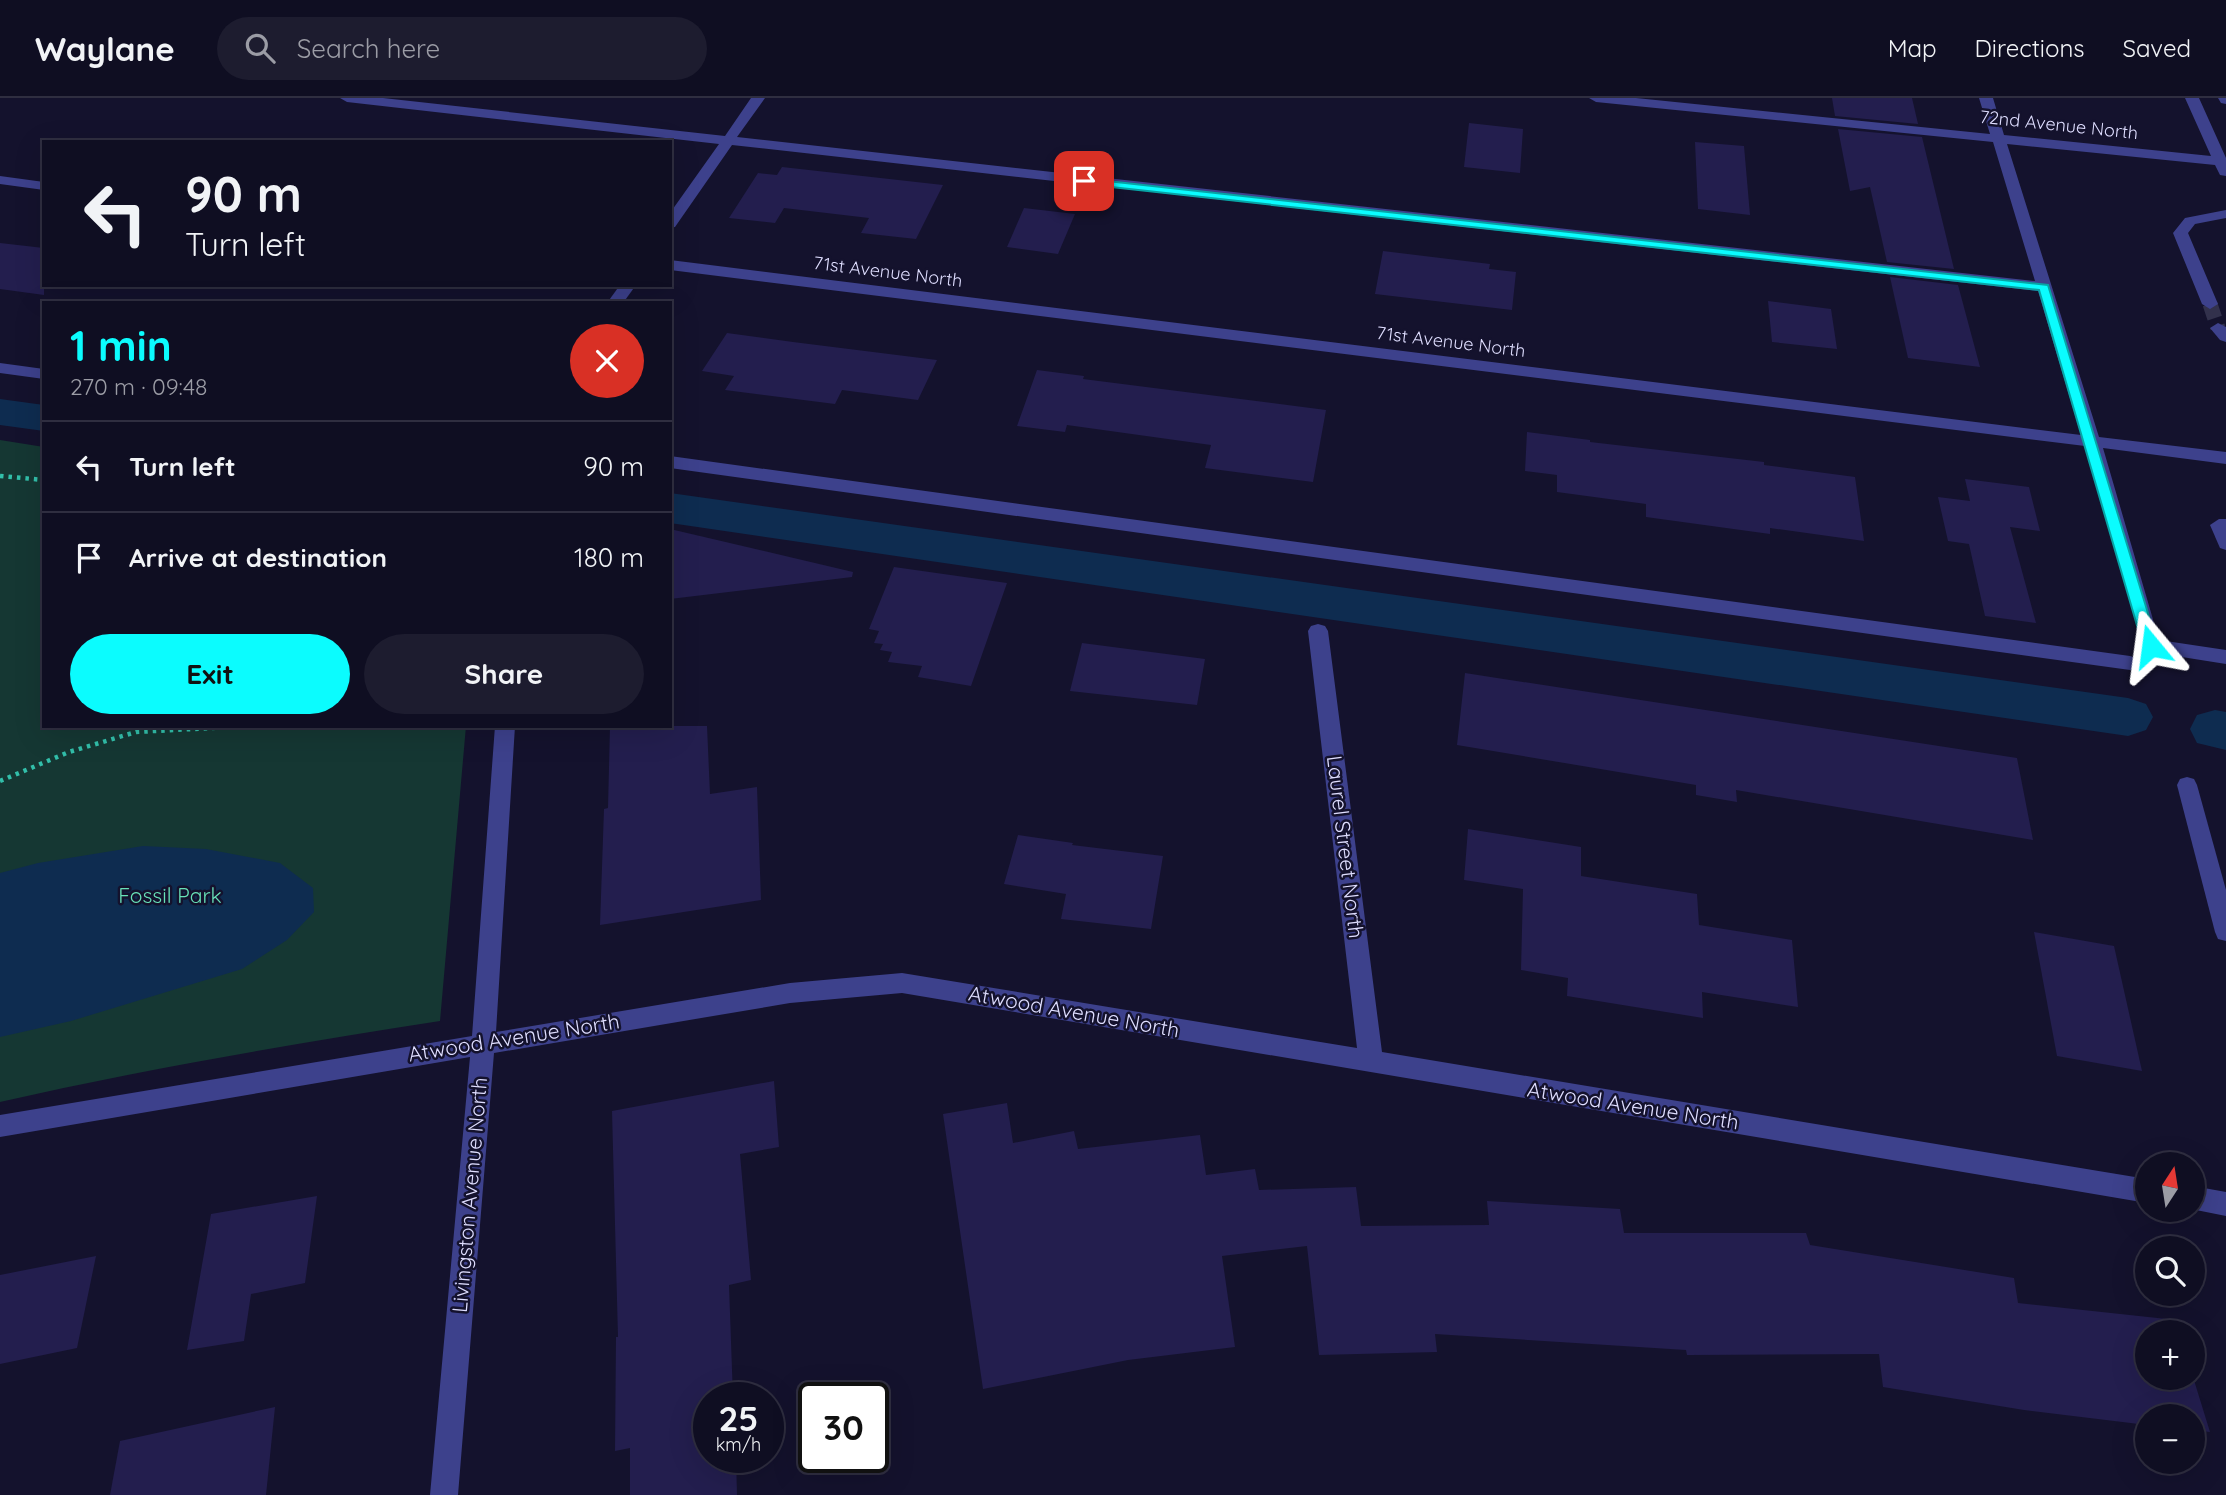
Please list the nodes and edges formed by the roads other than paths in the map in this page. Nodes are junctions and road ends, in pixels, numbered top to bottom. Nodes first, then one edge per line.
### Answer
1 (347, 98) edge
2 (758, 98) edge
3 (1596, 98) edge
4 (1986, 98) edge
5 (2192, 98) edge
6 (1998, 138) junction
7 (728, 141) junction
8 (2224, 166) edge
9 (0, 180) edge
10 (42, 186) edge
11 (2226, 214) edge
12 (672, 222) edge
13 (672, 265) edge
14 (2044, 287) junction
15 (2210, 304) tunnel mouth
16 (0, 368) edge
17 (42, 374) edge
18 (2092, 441) junction
19 (2226, 458) edge
20 (672, 462) edge
21 (2226, 525) edge
22 (2226, 544) edge
23 (1318, 631) dead end
24 (2226, 657) edge
25 (2130, 663) dead end
26 (505, 728) edge
27 (2188, 785) dead end
28 (2226, 932) edge
29 (483, 1044) junction
30 (1371, 1063) junction
31 (0, 1126) edge
32 (2135, 1189) edge
33 (2205, 1200) edge
34 (2226, 1204) edge
35 (444, 1495) edge

1 - 7 street
2 - 7 street
3 - 6 street, 72nd Avenue North
4 - 6 street
5 - 8 street
6 - 8 street, 72nd Avenue North
6 - 14 street
7 - 12 street
7 - 14 street
9 - 10 street
11 - 15 street
13 - 18 street, 71st Avenue North
14 - 18 street
16 - 17 street
18 - 19 street, 71st Avenue North
18 - 24 street
20 - 25 street
21 - 22 street
23 - 30 street, Laurel Street North
26 - 29 street, Livingston Avenue North
27 - 28 street
29 - 30 street, Atwood Avenue North
29 - 31 street, Atwood Avenue North
29 - 35 street, Livingston Avenue North
30 - 32 street, Atwood Avenue North
33 - 34 street

